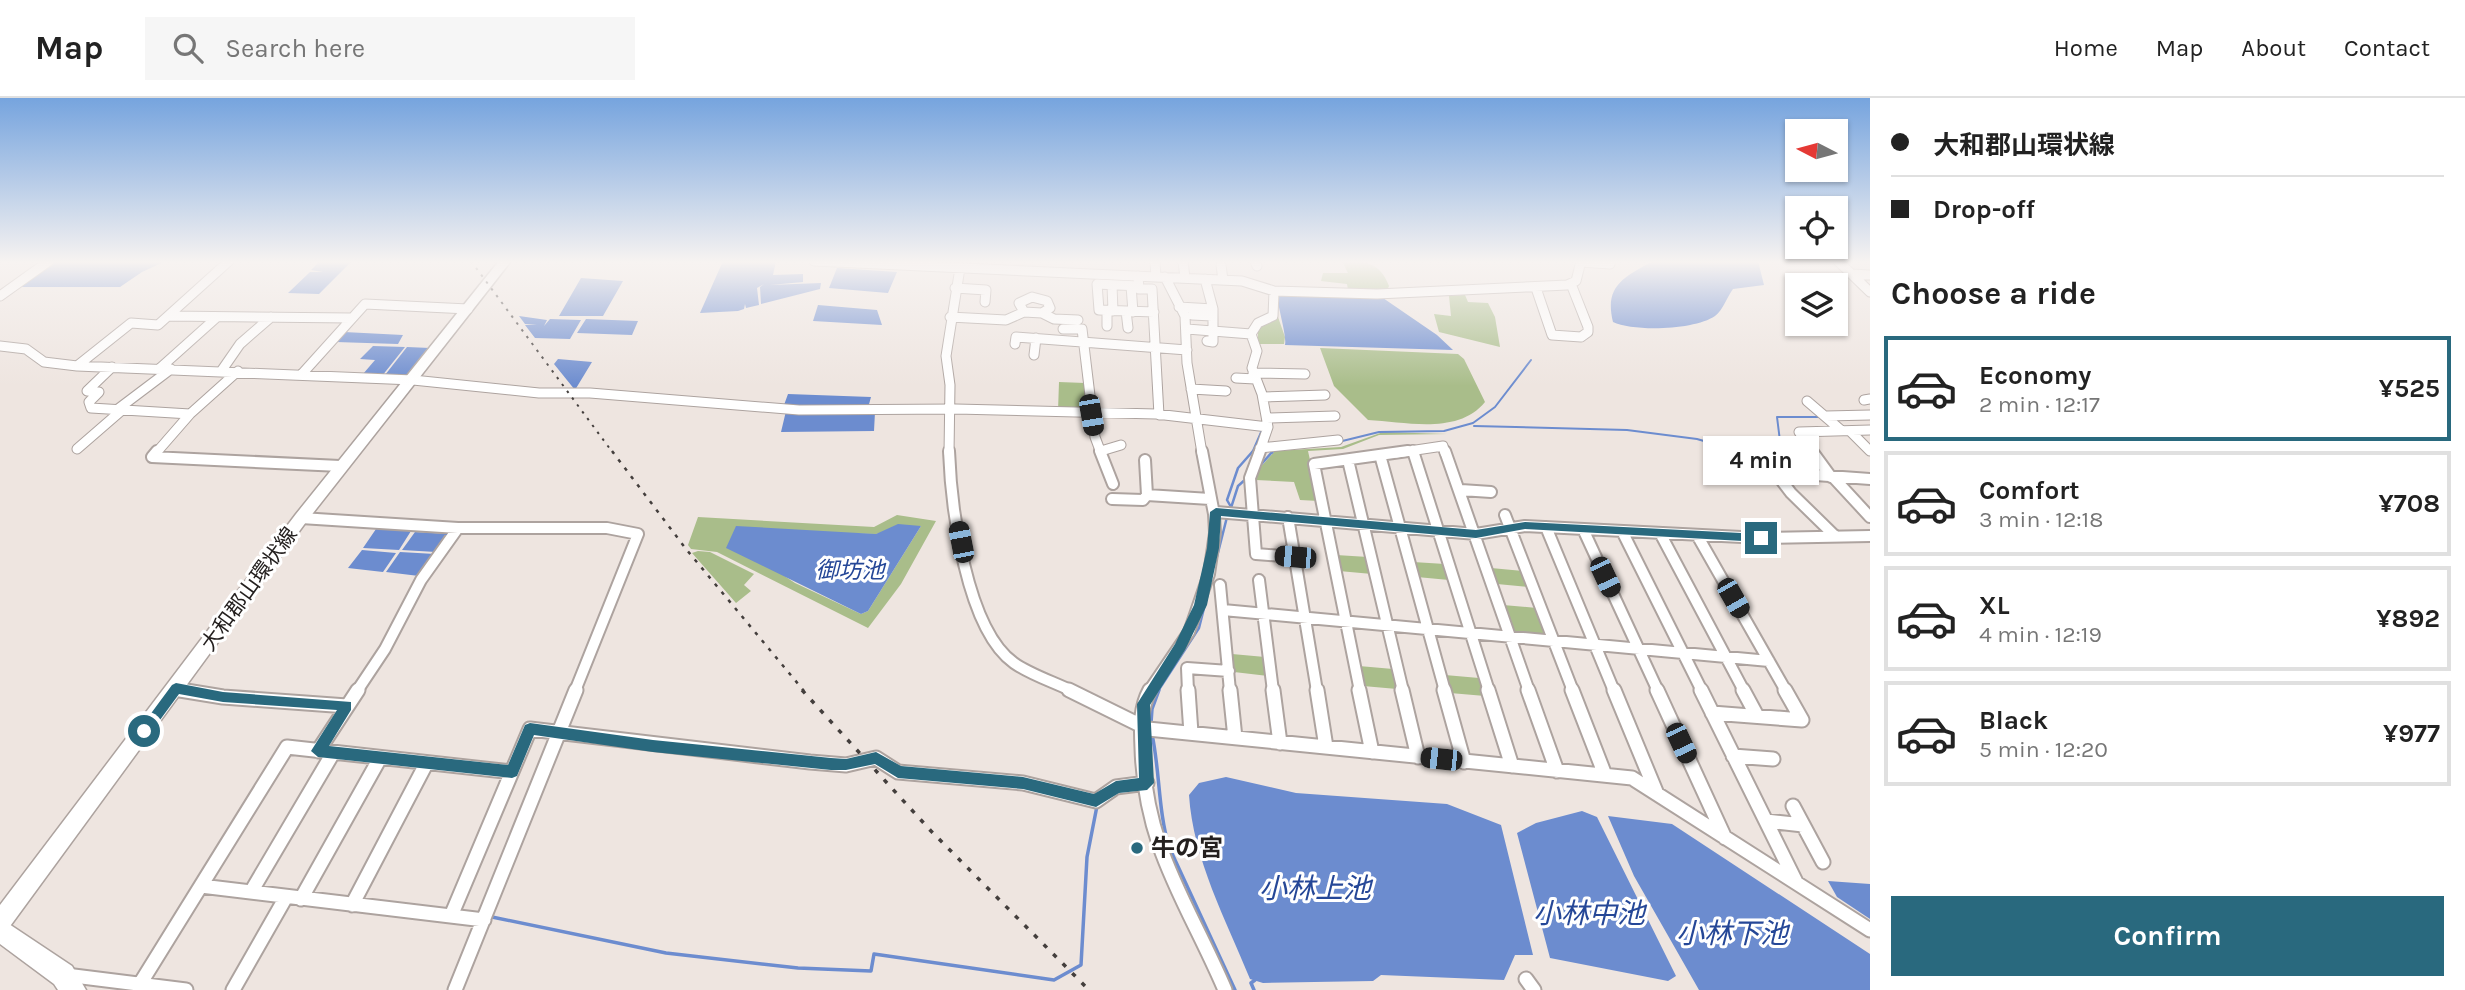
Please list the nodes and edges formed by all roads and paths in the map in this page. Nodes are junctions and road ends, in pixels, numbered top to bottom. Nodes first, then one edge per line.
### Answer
1 (184, 303) edge
2 (473, 303) edge
3 (952, 303) edge
4 (1021, 303) edge
5 (1048, 303) edge
6 (1098, 303) edge
7 (1111, 303) edge
8 (1132, 303) edge
9 (1153, 303) edge
10 (1176, 303) edge
11 (1211, 303) edge
12 (1273, 303) edge
13 (1541, 303) edge
14 (1578, 303) edge
15 (1179, 307) junction
16 (468, 309) junction
17 (1110, 311) junction
18 (1024, 312) junction
19 (1130, 312) junction
20 (1154, 312) junction
21 (1213, 312) junction
22 (1042, 313) junction
23 (1192, 315) dead end
24 (169, 316) junction
25 (271, 317) junction
26 (950, 317) junction
27 (216, 318) junction
28 (351, 318) junction
29 (1079, 320) dead end
30 (1107, 326) dead end
31 (1128, 328) dead end
32 (1187, 329) junction
33 (1213, 331) junction
34 (1251, 334) junction
35 (1036, 338) junction
36 (1084, 341) junction
37 (1207, 341) dead end
38 (1015, 344) dead end
39 (0, 346) edge
40 (1156, 348) junction
41 (1187, 350) junction
42 (1034, 355) dead end
43 (77, 366) junction
44 (112, 367) junction
45 (159, 369) junction
46 (171, 369) junction
47 (222, 370) junction
48 (238, 371) junction
49 (301, 375) junction
50 (1254, 376) junction
51 (1299, 376) dead end
52 (1237, 378) dead end
53 (413, 380) junction
54 (1191, 389) junction
55 (1226, 391) dead end
56 (1325, 395) dead end
57 (1262, 397) junction
58 (1807, 401) dead end
59 (948, 409) junction
60 (120, 410) junction
61 (190, 414) junction
62 (1091, 415) junction
63 (1159, 415) junction
64 (1870, 415) edge
65 (1335, 416) dead end
66 (1827, 418) junction
67 (1197, 420) junction
68 (1267, 422) junction
69 (1870, 430) edge
70 (1846, 431) junction
71 (1338, 440) dead end
72 (1121, 445) dead end
73 (77, 449) dead end
74 (1260, 449) junction
75 (1413, 450) junction
76 (1101, 451) junction
77 (1870, 451) edge
78 (1380, 455) junction
79 (1145, 460) dead end
80 (1348, 460) junction
81 (340, 467) junction
82 (1832, 477) junction
83 (1870, 479) edge
84 (1113, 484) dead end
85 (1461, 490) junction
86 (1491, 492) dead end
87 (1147, 495) junction
88 (1112, 499) dead end
89 (1210, 499) junction
90 (1219, 512) junction
91 (1251, 514) junction
92 (1505, 515) dead end
93 (1288, 517) junction
94 (1870, 517) edge
95 (301, 518) junction
96 (1326, 522) junction
97 (1364, 525) junction
98 (1546, 527) junction
99 (458, 528) junction
100 (1401, 528) junction
101 (1510, 528) junction
102 (1583, 529) junction
103 (1438, 531) junction
104 (1622, 531) junction
105 (1660, 533) junction
106 (1476, 534) junction
107 (1697, 535) junction
108 (1870, 536) edge
109 (1836, 537) junction
110 (1295, 557) junction
111 (1259, 580) dead end
112 (1220, 585) dead end
113 (1223, 610) junction
114 (1263, 614) junction
115 (1305, 618) junction
116 (1346, 622) junction
117 (1387, 625) junction
118 (1428, 629) junction
119 (1470, 633) junction
120 (1511, 637) junction
121 (1553, 641) junction
122 (1595, 645) junction
123 (1638, 649) junction
124 (1682, 653) junction
125 (1726, 657) junction
126 (1769, 661) junction
127 (1228, 671) junction
128 (176, 688) junction
129 (346, 706) junction
130 (1712, 713) junction
131 (1757, 716) junction
132 (1148, 728) junction
133 (558, 732) junction
134 (1191, 733) junction
135 (1235, 738) junction
136 (1280, 743) junction
137 (1326, 747) junction
138 (326, 752) junction
139 (1372, 752) junction
140 (1733, 756) junction
141 (1418, 757) junction
142 (380, 758) junction
143 (1773, 759) dead end
144 (1464, 762) junction
145 (426, 764) junction
146 (1512, 766) junction
147 (1558, 771) junction
148 (512, 772) junction
149 (1605, 775) junction
150 (1147, 783) junction
151 (1657, 794) junction
152 (1793, 806) dead end
153 (1766, 821) junction
154 (1808, 829) junction
155 (1725, 838) junction
156 (1823, 862) dead end
157 (1797, 884) junction
158 (201, 886) junction
159 (251, 892) junction
160 (293, 898) junction
161 (352, 905) junction
162 (451, 916) junction
163 (484, 920) junction
164 (0, 922) edge
165 (0, 930) edge
166 (1870, 930) edge
167 (68, 982) edge
168 (140, 984) junction
169 (100, 985) edge
170 (186, 990) edge
171 (233, 990) edge
172 (455, 990) edge
173 (1225, 990) edge

1 - 24 street
2 - 16 main road, 大和郡山環状線
3 - 26 street
4 - 18 street
5 - 22 street
6 - 17 street
7 - 17 street
8 - 19 street
9 - 20 street
10 - 15 street
11 - 21 street
12 - 34 street
13 - 14 street
15 - 21 street
15 - 32 street
16 - 28 street
16 - 53 main road, 大和郡山環状線
17 - 19 street
17 - 30 street
18 - 22 street
18 - 26 street
19 - 20 street
19 - 31 street
20 - 40 street
21 - 23 street
21 - 33 street
22 - 29 street
24 - 27 street
24 - 43 street
25 - 27 street
25 - 28 street
25 - 47 street
26 - 59 street
27 - 45 street
28 - 49 street
32 - 33 street
32 - 41 street
33 - 34 street
33 - 37 street
34 - 50 street
35 - 36 street
35 - 38 street
35 - 42 street
36 - 40 street
36 - 62 street
39 - 43 street
40 - 41 street
40 - 63 street
41 - 54 street
43 - 44 street
44 - 45 street
44 - 60 street
45 - 46 street
46 - 47 street
46 - 60 street
47 - 48 street
48 - 49 street
48 - 61 street
49 - 53 street
50 - 51 street
50 - 52 street
50 - 57 street
53 - 59 street
53 - 81 main road, 大和郡山環状線
54 - 55 street
54 - 67 street
56 - 57 street
57 - 68 street
58 - 66 street
59 - 62 street
59 - 132 street
60 - 61 street
60 - 73 street
61 - 81 street
62 - 63 street
62 - 76 street
63 - 67 street
64 - 66 street
65 - 68 street
66 - 70 street
67 - 68 street
67 - 89 street
68 - 74 street
69 - 70 street
70 - 77 street
70 - 82 street
71 - 74 street
72 - 76 street
74 - 91 street
75 - 78 street
75 - 85 street
75 - 103 street
76 - 84 street
78 - 80 street
78 - 100 street
79 - 87 street
80 - 96 street
80 - 97 street
81 - 95 main road, 大和郡山環状線
82 - 83 street
82 - 94 street
82 - 109 street
85 - 86 street
85 - 106 street
87 - 88 street
87 - 89 street
89 - 90 street
90 - 91 street
90 - 132 street
91 - 93 street
91 - 110 street
92 - 101 street
93 - 96 street
93 - 110 street
95 - 99 street
95 - 128 main road, 大和郡山環状線
96 - 97 street
96 - 116 street
97 - 100 street
97 - 117 street
98 - 101 street
98 - 102 street
98 - 122 street
99 - 129 street
99 - 133 street
100 - 103 street
100 - 118 street
101 - 106 street
101 - 121 street
102 - 104 street
102 - 123 street
103 - 106 street
103 - 119 street
104 - 105 street
104 - 124 street
105 - 107 street
105 - 125 street
106 - 120 street
107 - 109 street
107 - 126 street
108 - 109 street
110 - 115 street
111 - 114 street
112 - 113 street
113 - 114 street
113 - 127 street
114 - 115 street
114 - 136 street
115 - 116 street
115 - 137 street
116 - 117 street
116 - 139 street
117 - 118 street
117 - 141 street
118 - 119 street
118 - 144 street
119 - 120 street
119 - 146 street
120 - 121 street
120 - 147 street
121 - 122 street
121 - 149 street
122 - 123 street
122 - 151 street
123 - 124 street
123 - 155 street
124 - 125 street
124 - 130 street
125 - 126 street
125 - 131 street
126 - 131 street
127 - 134 street
127 - 135 street
128 - 129 street
128 - 164 main road, 大和郡山環状線
129 - 138 street
130 - 131 street
130 - 140 street
132 - 134 street
132 - 150 street
133 - 148 street
133 - 150 street
133 - 163 street
134 - 135 street
135 - 136 street
136 - 137 street
137 - 139 street
138 - 142 street
138 - 158 street
138 - 159 street
139 - 141 street
140 - 143 street
140 - 153 street
141 - 144 street
142 - 145 street
142 - 160 street
144 - 146 street
145 - 148 street
145 - 161 street
146 - 147 street
147 - 149 street
148 - 162 street
149 - 151 street
150 - 173 street
151 - 155 street
152 - 154 street
153 - 154 street
153 - 157 street
154 - 156 street
155 - 157 street
157 - 166 street
158 - 159 street
158 - 168 street
159 - 160 street
160 - 161 street
160 - 171 street
161 - 162 street
162 - 163 street
163 - 172 street
165 - 167 main road
167 - 169 street
168 - 169 street
168 - 170 street

